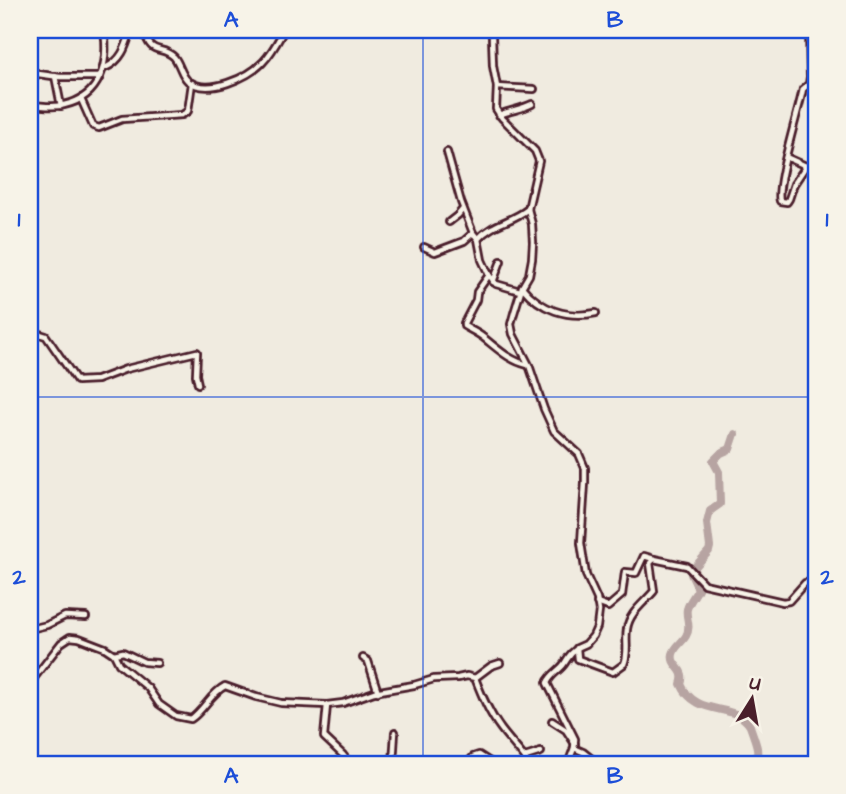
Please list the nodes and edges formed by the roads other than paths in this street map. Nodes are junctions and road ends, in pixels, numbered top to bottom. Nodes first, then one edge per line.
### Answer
1 (104, 30) edge
2 (131, 30) edge
3 (144, 30) edge
4 (171, 30) edge
5 (201, 30) edge
6 (284, 30) edge
7 (489, 30) edge
8 (809, 30) edge
9 (104, 68) junction
10 (32, 73) edge
11 (55, 76) junction
12 (100, 77) junction
13 (192, 83) junction
14 (497, 87) junction
15 (534, 89) dead end
16 (81, 99) junction
17 (532, 104) dead end
18 (30, 105) edge
19 (61, 106) junction
20 (499, 115) junction
21 (446, 152) dead end
22 (786, 157) junction
23 (816, 164) edge
24 (806, 166) junction
25 (463, 208) junction
26 (528, 209) junction
27 (449, 222) dead end
28 (473, 233) junction
29 (478, 239) junction
30 (424, 247) dead end
31 (501, 261) dead end
32 (489, 275) junction
33 (493, 282) junction
34 (521, 289) junction
35 (596, 313) dead end
36 (30, 331) edge
37 (529, 365) junction
38 (198, 384) dead end
39 (654, 559) junction
40 (816, 582) edge
41 (597, 603) junction
42 (86, 617) dead end
43 (30, 629) edge
44 (577, 649) junction
45 (114, 654) junction
46 (363, 658) dead end
47 (158, 663) dead end
48 (500, 663) dead end
49 (475, 678) junction
50 (30, 681) edge
51 (378, 692) junction
52 (327, 705) junction
53 (552, 721) dead end
54 (395, 732) dead end
55 (575, 746) junction
56 (541, 752) dead end
57 (525, 757) junction
58 (351, 764) edge
59 (393, 764) edge
60 (467, 764) edge
61 (492, 764) edge
62 (529, 764) edge
63 (568, 764) edge
64 (598, 764) edge

1 - 9 street
2 - 9 street
3 - 13 street
4 - 5 street
6 - 13 street
7 - 14 street
8 - 22 street
9 - 12 street
10 - 11 street
11 - 12 street
11 - 19 street
12 - 16 street
13 - 16 street
14 - 15 street
14 - 20 street
16 - 19 street
17 - 20 street
18 - 19 street
20 - 26 street
21 - 25 street
22 - 24 street
22 - 24 street
23 - 24 street
25 - 27 street
25 - 28 street
26 - 29 street
26 - 34 street
28 - 29 street
28 - 30 street
29 - 32 street
31 - 33 street
32 - 33 street
32 - 37 street
33 - 34 street
34 - 35 street
34 - 37 street
36 - 38 street
37 - 41 street
39 - 40 street
39 - 41 street
39 - 44 street
41 - 44 street
42 - 43 street
44 - 55 street
45 - 47 street
45 - 50 street
45 - 52 street
46 - 51 street
48 - 49 street
49 - 51 street
49 - 57 street
51 - 52 street
52 - 58 street
53 - 55 street
54 - 59 street
55 - 63 street
55 - 64 street
56 - 57 street
57 - 62 street
60 - 61 street

